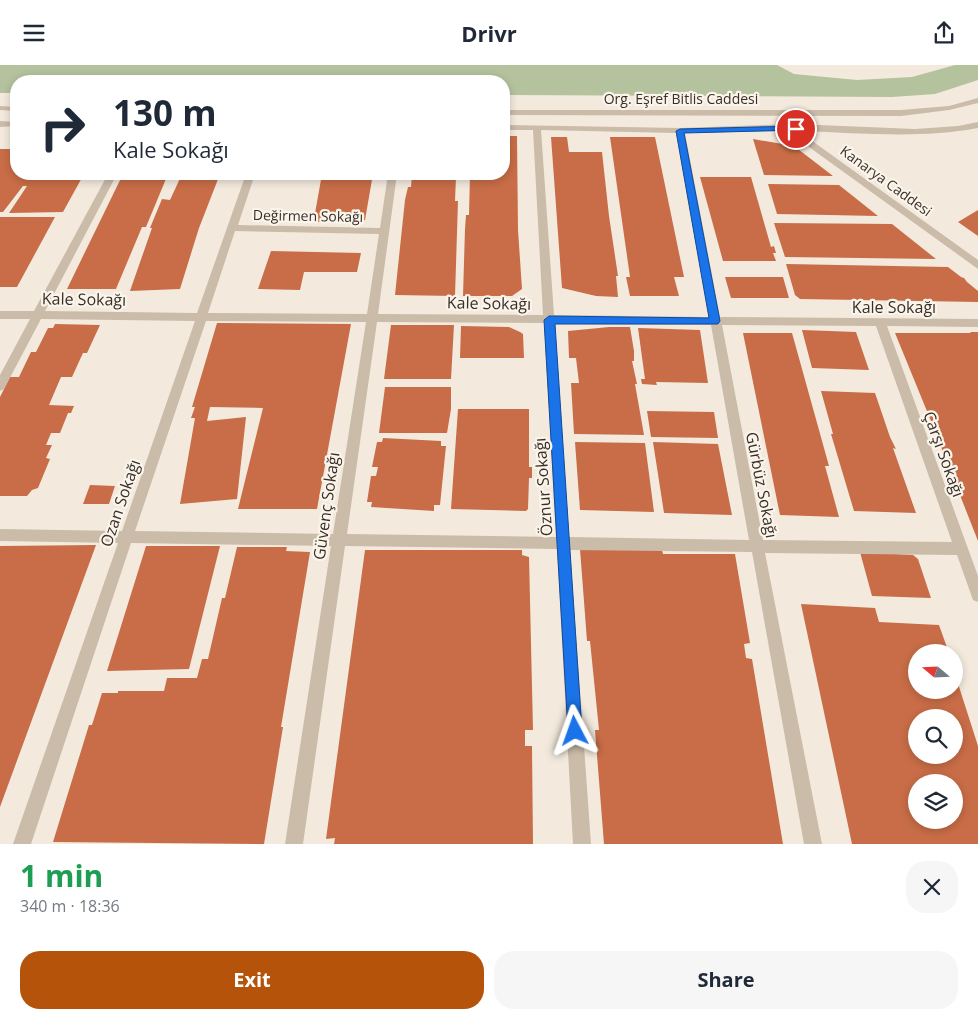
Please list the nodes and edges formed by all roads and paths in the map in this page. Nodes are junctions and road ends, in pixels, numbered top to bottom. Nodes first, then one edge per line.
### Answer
1 (978, 100) edge
2 (785, 112) junction
3 (510, 113) edge
4 (978, 125) edge
5 (510, 127) edge
6 (537, 128) junction
7 (796, 129) junction
8 (680, 131) junction
9 (109, 180) edge
10 (248, 180) edge
11 (391, 180) edge
12 (232, 227) junction
13 (384, 231) junction
14 (978, 265) edge
15 (0, 315) edge
16 (38, 315) junction
17 (201, 317) junction
18 (371, 318) junction
19 (549, 320) junction
20 (715, 321) junction
21 (880, 323) junction
22 (978, 323) edge
23 (0, 386) edge
24 (0, 535) edge
25 (127, 537) junction
26 (338, 541) junction
27 (563, 543) junction
28 (757, 546) junction
29 (962, 549) junction
30 (978, 595) edge
31 (22, 844) edge
32 (294, 844) edge
33 (582, 844) edge
34 (813, 844) edge

1 - 2 street, Org. Eşref Bitlis Caddesi
2 - 3 street, Org. Eşref Bitlis Caddesi
2 - 7 street, Kanarya Caddesi
4 - 7 street, Org. Eşref Bitlis Caddesi
5 - 6 street, Org. Eşref Bitlis Caddesi
6 - 8 street, Org. Eşref Bitlis Caddesi
6 - 19 street, Öznur Sokağı
7 - 8 street, Org. Eşref Bitlis Caddesi
7 - 14 street, Kanarya Caddesi
8 - 20 street, Gürbüz Sokağı
9 - 16 street
10 - 12 street, Ozan Sokağı
11 - 13 street, Güvenç Sokağı
12 - 13 street, Değirmen Sokağı
12 - 17 street, Ozan Sokağı
13 - 18 street, Güvenç Sokağı
15 - 16 street, Kale Sokağı
16 - 17 street, Kale Sokağı
16 - 23 street
17 - 18 street, Kale Sokağı
17 - 25 street, Ozan Sokağı
18 - 19 street, Kale Sokağı
18 - 26 street, Güvenç Sokağı
19 - 20 street, Kale Sokağı
19 - 27 street, Öznur Sokağı
20 - 21 street, Kale Sokağı
20 - 28 street, Gürbüz Sokağı
21 - 22 street, Kale Sokağı
21 - 29 street, Çarşı Sokağı
24 - 25 street
25 - 26 street
25 - 31 street, Ozan Sokağı
26 - 27 street
26 - 32 street, Güvenç Sokağı
27 - 28 street
27 - 33 street, Öznur Sokağı
28 - 29 street
28 - 34 street, Gürbüz Sokağı
29 - 30 street, Çarşı Sokağı

